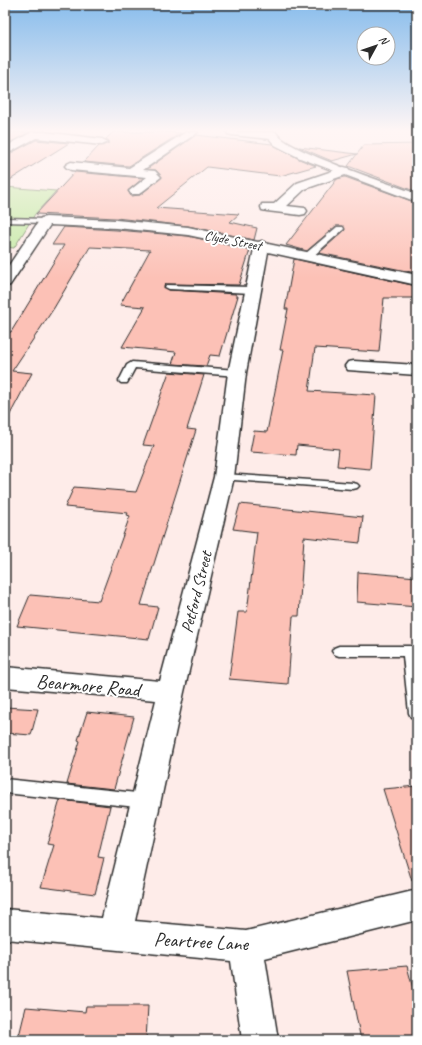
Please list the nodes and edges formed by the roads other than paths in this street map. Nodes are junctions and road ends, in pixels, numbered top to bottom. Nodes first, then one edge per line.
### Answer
1 (150, 181) edge
2 (316, 181) edge
3 (370, 181) edge
4 (135, 191) dead end
5 (417, 198) edge
6 (300, 211) dead end
7 (5, 220) edge
8 (46, 221) junction
9 (340, 229) dead end
10 (262, 245) junction
11 (308, 256) junction
12 (417, 280) edge
13 (5, 282) edge
14 (169, 287) dead end
15 (252, 290) junction
16 (354, 366) dead end
17 (417, 370) edge
18 (237, 373) junction
19 (124, 381) dead end
20 (224, 477) junction
21 (353, 486) dead end
22 (339, 651) dead end
23 (413, 651) edge
24 (5, 677) edge
25 (171, 692) junction
26 (416, 712) dead end
27 (5, 786) edge
28 (146, 802) junction
29 (417, 905) edge
30 (5, 924) edge
31 (115, 935) junction
32 (246, 947) junction
33 (260, 1040) edge

1 - 4 street
2 - 6 street
3 - 5 street
7 - 8 lane
8 - 10 street, Clyde Street
8 - 13 street
9 - 11 lane
10 - 11 street, Clyde Street
10 - 15 street, Petford Street
11 - 12 street, Clyde Street
14 - 15 lane
15 - 18 street, Petford Street
16 - 17 street
18 - 19 lane
18 - 20 street, Petford Street
20 - 21 lane
20 - 25 street, Petford Street
22 - 23 lane
23 - 26 lane
24 - 25 street, Bearmore Road
25 - 28 street, Petford Street
27 - 28 lane
28 - 31 street, Petford Street
29 - 32 street, Peartree Lane
30 - 31 street, Peartree Lane
31 - 32 street, Peartree Lane
32 - 33 street

